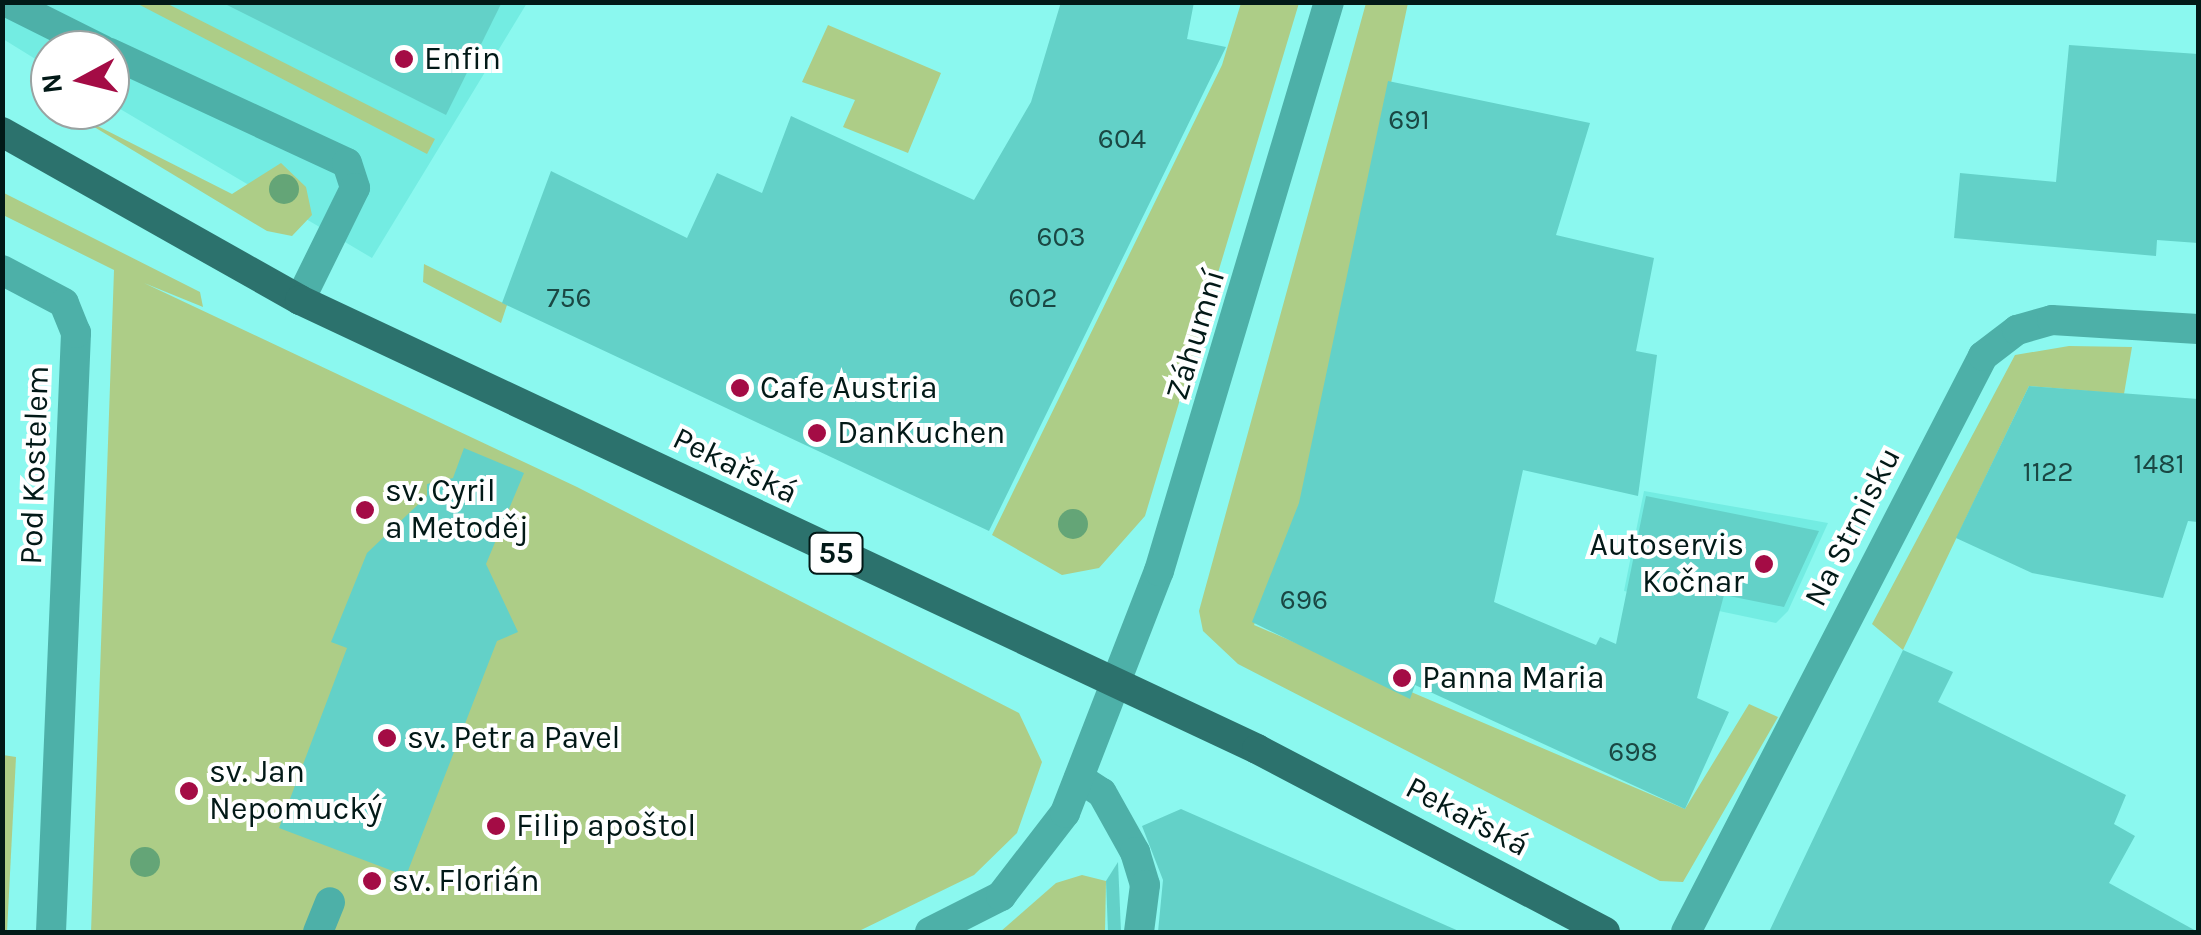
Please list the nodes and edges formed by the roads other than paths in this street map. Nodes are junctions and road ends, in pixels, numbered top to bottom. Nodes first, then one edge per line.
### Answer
1 (7, 2) edge
2 (1329, 2) edge
3 (63, 30) edge
4 (130, 63) edge
5 (2, 132) edge
6 (2, 270) edge
7 (300, 300) junction
8 (2198, 328) edge
9 (1116, 682) junction
10 (1079, 778) junction
11 (330, 902) dead end
12 (51, 932) edge
13 (318, 932) edge
14 (930, 932) edge
15 (1139, 932) edge
16 (1605, 932) edge
17 (1686, 932) edge

1 - 3 street
2 - 9 street, Záhumní
4 - 7 street
5 - 7 main road, Pekařská / 55
6 - 12 street, Pod Kostelem
7 - 9 main road, Pekařská / 55
8 - 17 street, Na Strnisku
9 - 10 street, Záhumní
9 - 16 main road, Pekařská / 55
10 - 14 street, Záhumní
10 - 15 street
11 - 13 street

